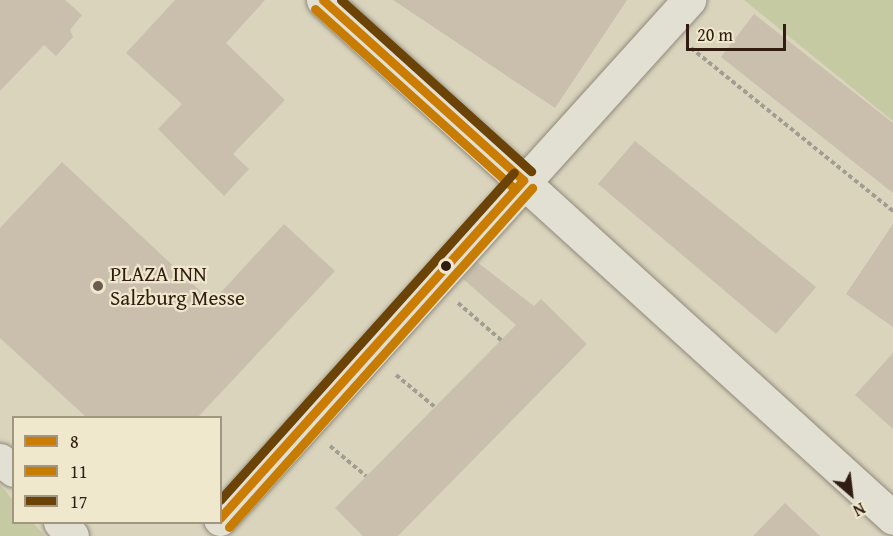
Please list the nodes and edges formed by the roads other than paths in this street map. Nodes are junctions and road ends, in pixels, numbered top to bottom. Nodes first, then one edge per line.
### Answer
1 (323, 0) edge
2 (689, 0) edge
3 (523, 180) junction
4 (222, 518) edge
5 (893, 518) edge
6 (62, 524) edge
7 (216, 524) edge
8 (72, 536) edge
9 (205, 536) edge

1 - 3 street
2 - 3 street
3 - 4 street
3 - 5 street
6 - 8 street
7 - 9 street

